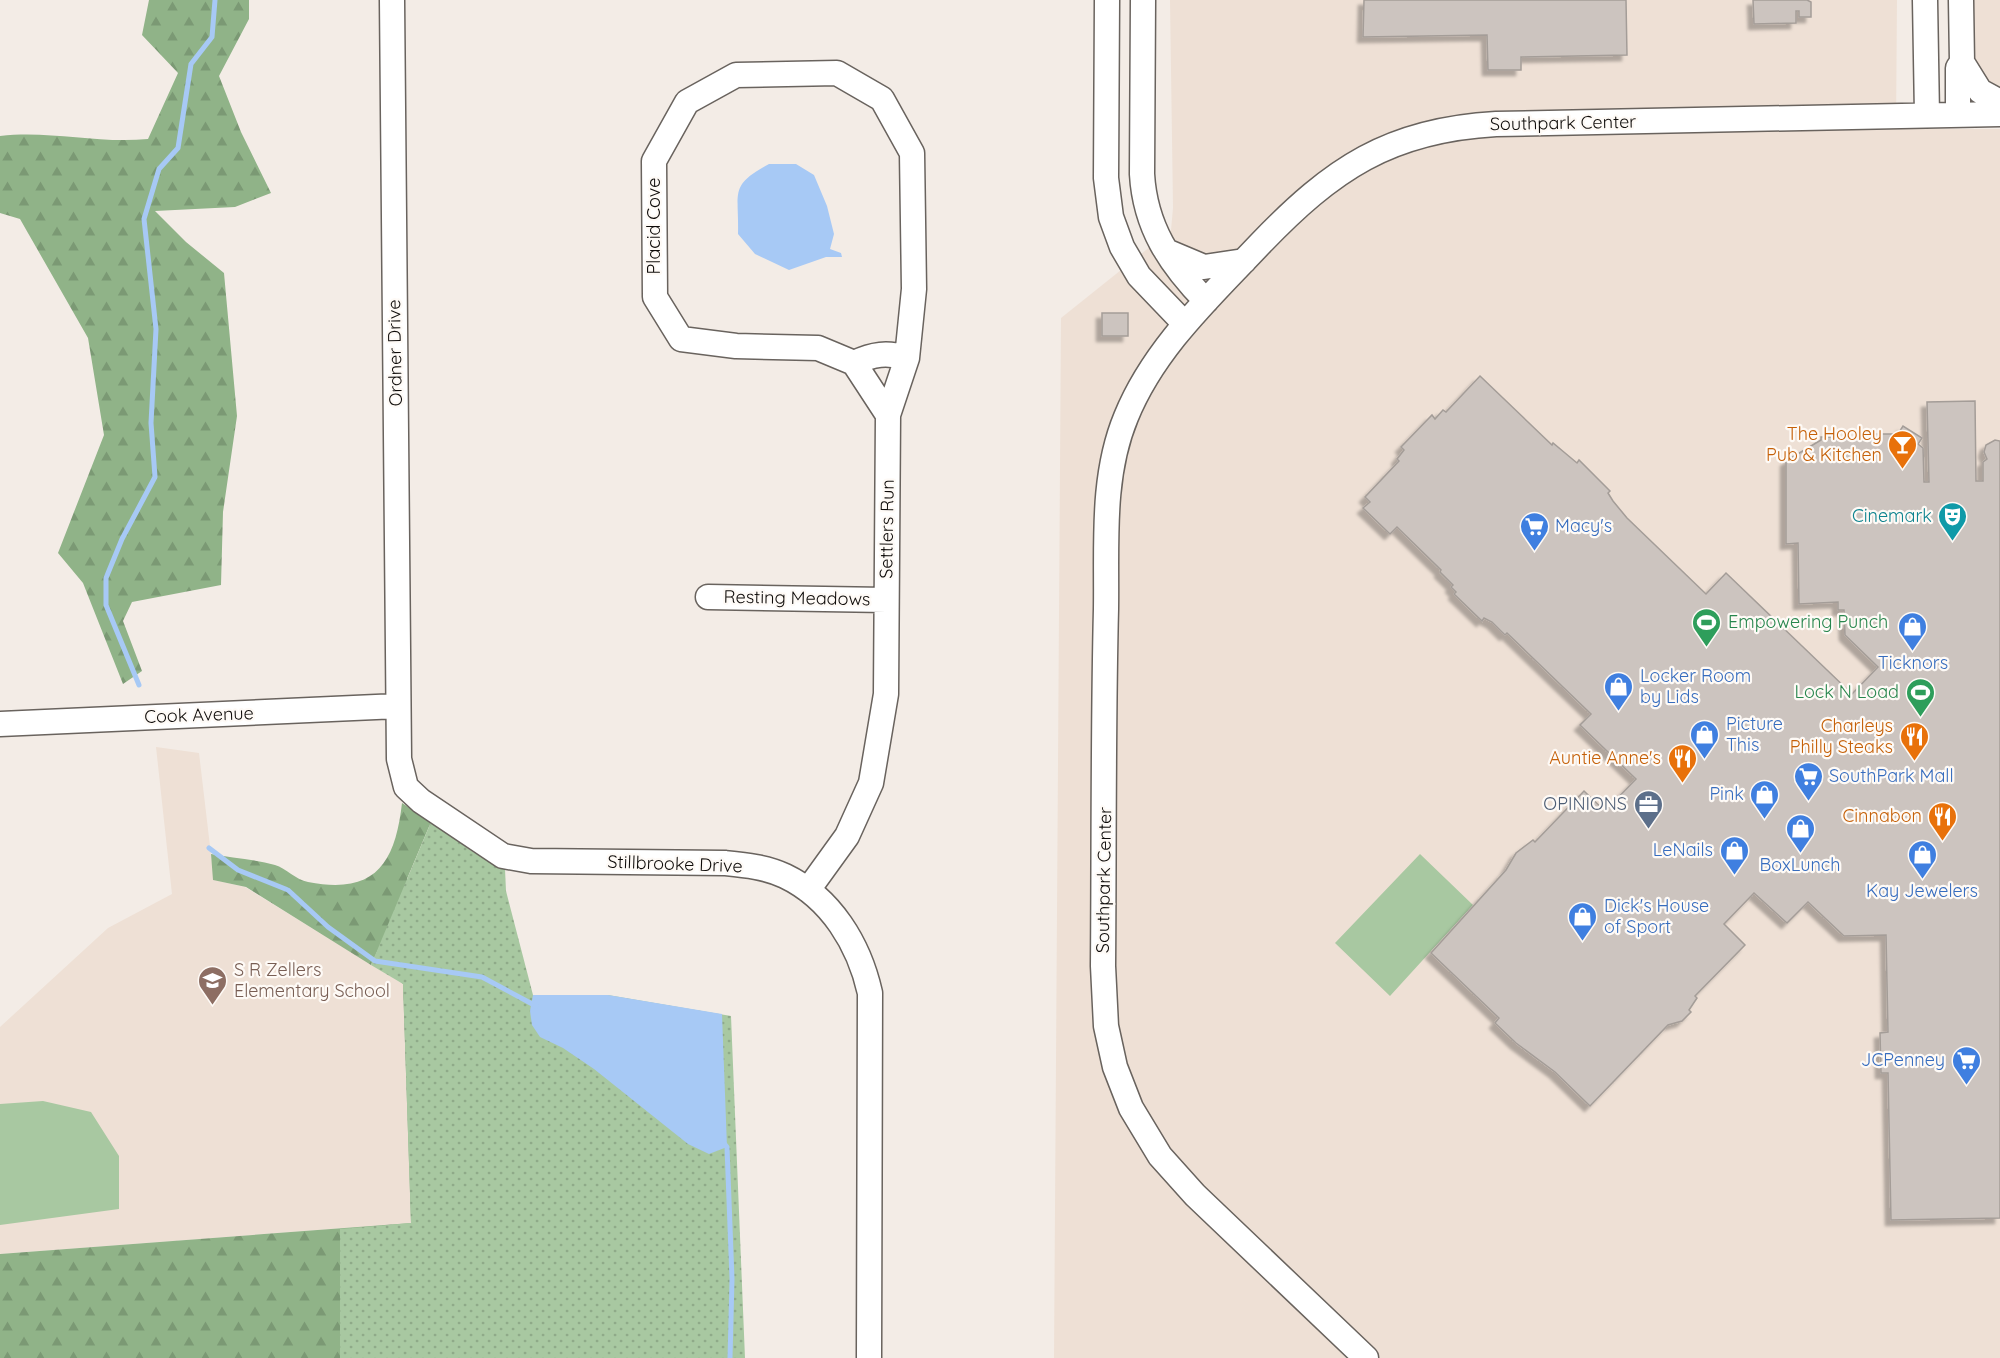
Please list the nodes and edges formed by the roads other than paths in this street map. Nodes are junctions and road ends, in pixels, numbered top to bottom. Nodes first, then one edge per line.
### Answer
1 (392, 0) edge
2 (1107, 0) edge
3 (1143, 0) edge
4 (1925, 0) edge
5 (1960, 0) edge
6 (1962, 63) junction
7 (2000, 102) edge
8 (2000, 114) edge
9 (1927, 115) junction
10 (1958, 115) junction
11 (912, 153) joint
12 (1166, 251) junction
13 (1244, 261) junction
14 (1206, 301) junction
15 (1185, 324) junction
16 (907, 358) junction
17 (854, 363) junction
18 (888, 415) junction
19 (708, 597) dead end
20 (886, 600) junction
21 (398, 706) junction
22 (0, 724) edge
23 (808, 890) junction
24 (869, 1358) edge
25 (1366, 1358) edge

1 - 21 street, Ordner Drive
2 - 15 street
3 - 12 street
4 - 9 street
5 - 6 street
6 - 7 street
6 - 10 street
8 - 10 street, Southpark Center
9 - 10 street, Southpark Center
9 - 13 street, Southpark Center
11 - 16 street, Settlers Run
11 - 17 street, Placid Cove
12 - 13 street
12 - 14 street
13 - 14 street, Southpark Center
14 - 15 street, Southpark Center
15 - 25 street, Southpark Center
16 - 17 street
16 - 18 street, Settlers Run
17 - 18 street
18 - 20 street, Settlers Run
19 - 20 street, Resting Meadows
20 - 23 street, Settlers Run
21 - 22 street, Cook Avenue
21 - 23 street, Stillbrooke Drive
23 - 24 street, Stillbrooke Drive

